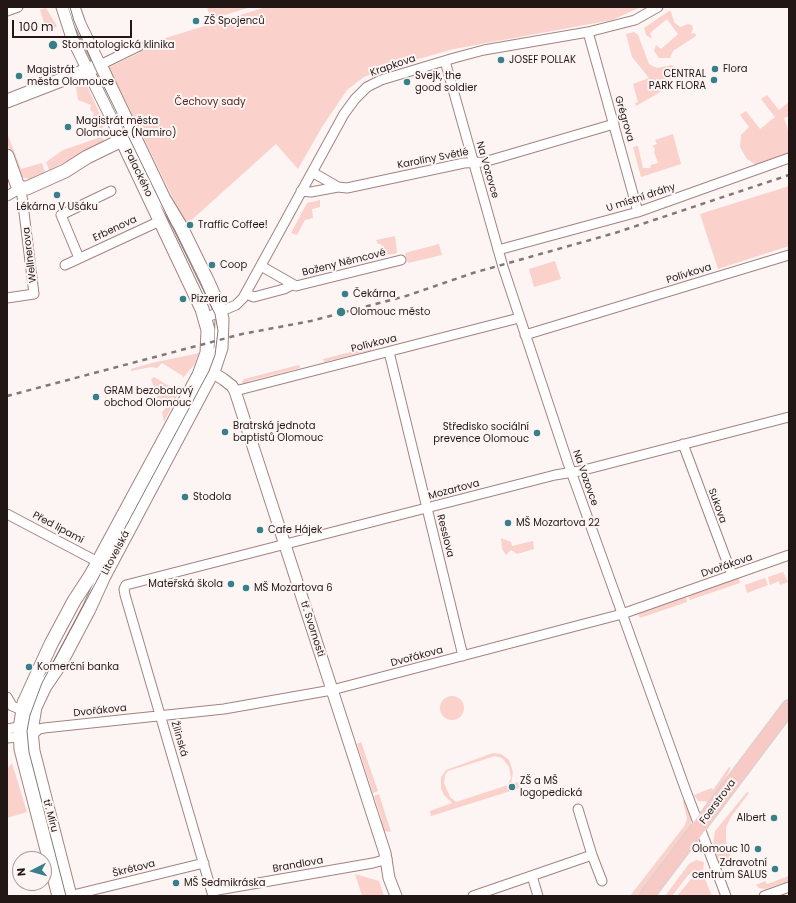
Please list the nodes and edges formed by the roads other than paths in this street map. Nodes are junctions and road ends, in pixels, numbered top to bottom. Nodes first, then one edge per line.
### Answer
1 (18, 7) edge
2 (62, 7) edge
3 (74, 7) edge
4 (658, 7) edge
5 (7, 11) edge
6 (588, 32) junction
7 (139, 46) dead end
8 (445, 61) junction
9 (100, 65) junction
10 (84, 72) junction
11 (7, 101) edge
12 (614, 124) junction
13 (127, 137) junction
14 (7, 156) edge
15 (789, 158) edge
16 (473, 162) junction
17 (312, 172) junction
18 (338, 186) junction
19 (21, 188) junction
20 (111, 190) dead end
21 (301, 191) junction
22 (7, 196) edge
23 (638, 212) junction
24 (160, 221) junction
25 (498, 250) junction
26 (789, 255) edge
27 (79, 258) junction
28 (401, 260) dead end
29 (65, 265) dead end
30 (261, 266) junction
31 (292, 285) junction
32 (246, 294) junction
33 (7, 298) edge
34 (220, 312) junction
35 (518, 314) junction
36 (205, 318) junction
37 (526, 337) junction
38 (389, 352) junction
39 (208, 370) junction
40 (234, 391) junction
41 (789, 417) edge
42 (683, 444) junction
43 (571, 472) junction
44 (428, 508) junction
45 (7, 514) edge
46 (285, 546) junction
47 (789, 555) edge
48 (98, 562) junction
49 (732, 575) junction
50 (125, 587) joint
51 (622, 614) junction
52 (463, 656) junction
53 (332, 690) junction
54 (7, 697) edge
55 (789, 707) edge
56 (22, 710) junction
57 (161, 716) junction
58 (789, 721) edge
59 (22, 732) edge
60 (578, 809) dead end
61 (702, 831) junction
62 (592, 855) junction
63 (387, 859) junction
64 (204, 863) junction
65 (532, 876) junction
66 (602, 881) dead end
67 (789, 887) edge
68 (212, 893) edge
69 (58, 896) edge
70 (70, 896) edge
71 (396, 896) edge
72 (403, 896) edge
73 (474, 896) edge
74 (538, 896) edge
75 (647, 896) edge
76 (658, 896) edge
77 (726, 896) edge
78 (764, 896) edge

1 - 5 street
2 - 10 street, Palackého
3 - 9 street, Palackého
4 - 6 street, Krapkova
6 - 8 street, Krapkova
6 - 12 street, Grégrova
7 - 9 street
8 - 16 street, Na Vozovce
8 - 17 street, Krapkova
9 - 10 main road
9 - 13 main road, Palackého
10 - 11 main road
10 - 13 street, Palackého
12 - 16 street, Karolíny Světlé
12 - 23 street, Grégrova
13 - 19 main road
13 - 24 main road, Palackého
13 - 34 main road, Palackého
14 - 19 main road
15 - 23 street, U místní dráhy
16 - 18 street, Karolíny Světlé
16 - 25 street, Na Vozovce
17 - 18 street
17 - 21 street, Krapkova
18 - 21 street, Karolíny Světlé
19 - 22 street
19 - 33 street, Wellnerova
20 - 27 street
21 - 30 street, Krapkova
23 - 25 street, U místní dráhy
24 - 27 street, Erbenova
24 - 36 main road, Palackého
25 - 35 street, Na Vozovce
26 - 37 street, Polívkova
27 - 29 street, Erbenova
28 - 31 street, Boženy Němcové
30 - 31 street, Boženy Němcové
30 - 32 street, Krapkova
31 - 32 street, Boženy Němcové
32 - 34 street, Krapkova
34 - 36 street, Krapkova
34 - 39 main road, Litovelská
35 - 37 street, Na Vozovce
35 - 38 street, Polívkova
36 - 39 main road, Litovelská
37 - 43 street, Na Vozovce
38 - 40 street, Polívkova
38 - 44 street, Resslova
39 - 40 street, tř. Svornosti
39 - 48 main road, Litovelská
39 - 59 main road, Litovelská
40 - 46 street, tř. Svornosti
41 - 42 street, Mozartova
42 - 43 street, Mozartova
42 - 49 street, Sukova
43 - 44 street, Mozartova
43 - 51 street, Na Vozovce
44 - 46 street, Mozartova
44 - 52 street, Resslova
45 - 48 street, Před lipami
46 - 50 street, Mozartova
46 - 53 street, tř. Svornosti
47 - 49 street, Dvořákova
48 - 56 main road, Litovelská
49 - 51 street, Dvořákova
50 - 57 street, Žilinská
51 - 52 street, Dvořákova
51 - 61 street, Na Vozovce
52 - 53 street, Dvořákova
53 - 57 street, Dvořákova
53 - 63 street, tř. Svornosti
54 - 56 street
55 - 61 main road, Foerstrova
56 - 59 main road, Litovelská
57 - 59 street, Dvořákova
57 - 64 street, Žilinská
58 - 61 main road, Foerstrova
59 - 69 main road, tř. Míru
59 - 70 main road, tř. Míru
60 - 62 street
61 - 75 main road, Foerstrova
61 - 76 main road, Foerstrova
61 - 77 street, Na Vozovce
62 - 65 street
62 - 66 street
63 - 68 street, Brandlova
63 - 71 street, tř. Svornosti
63 - 72 street
64 - 68 street, Žilinská
64 - 70 street, Škrétova
65 - 73 street
65 - 74 street
67 - 78 street

